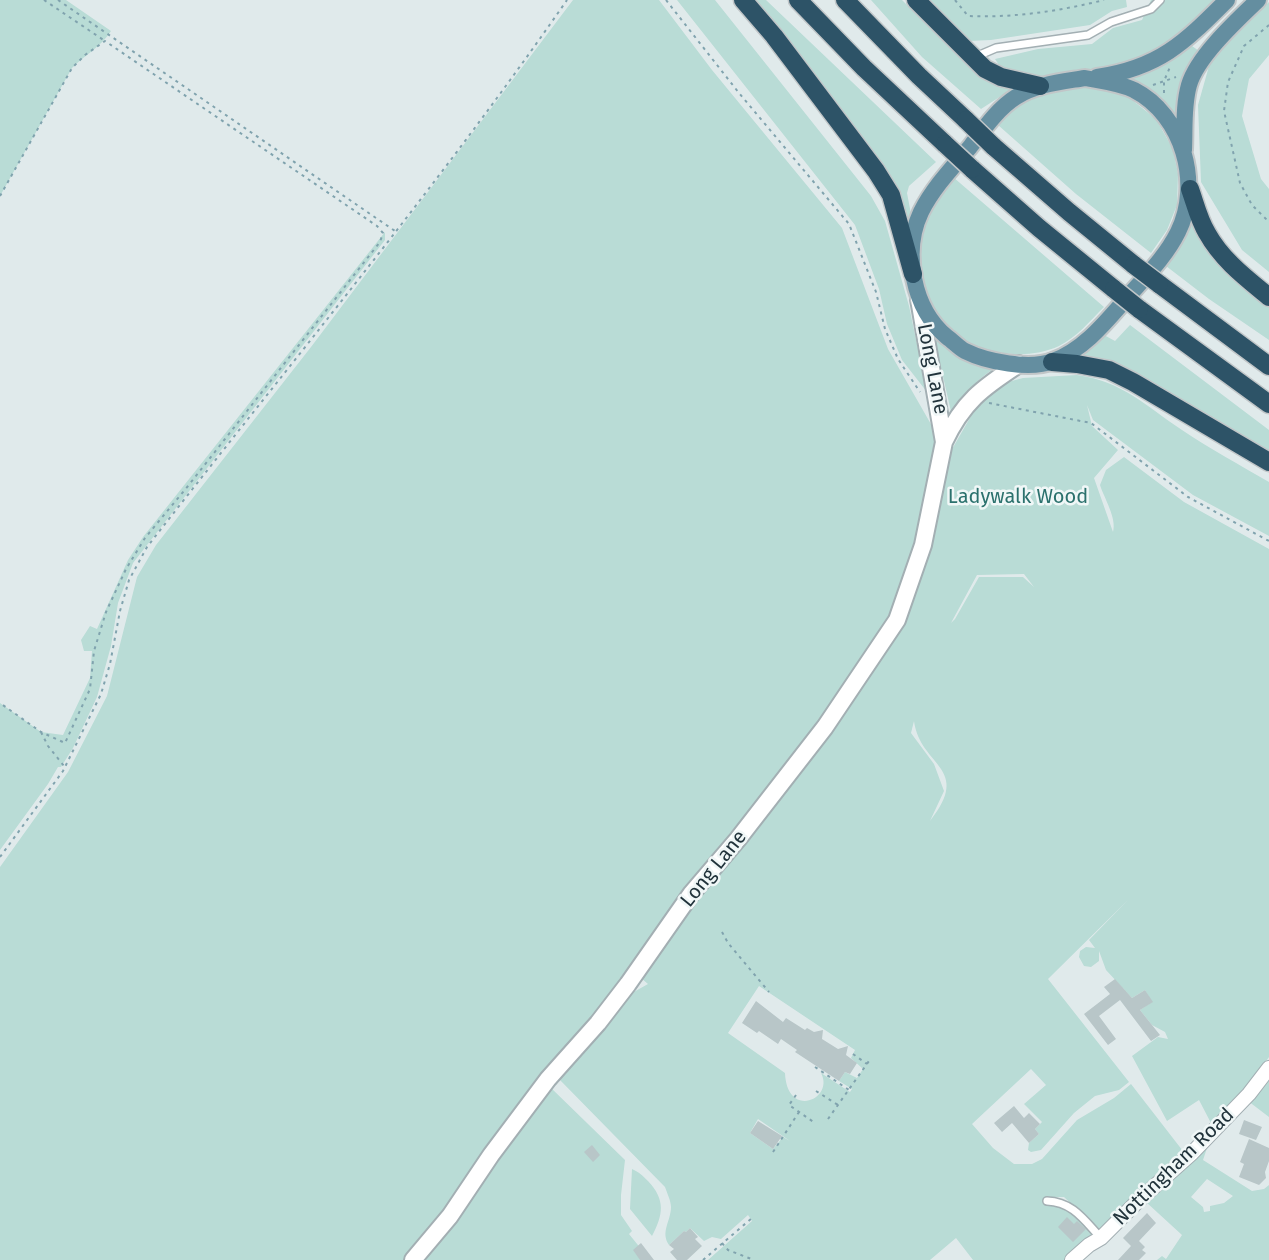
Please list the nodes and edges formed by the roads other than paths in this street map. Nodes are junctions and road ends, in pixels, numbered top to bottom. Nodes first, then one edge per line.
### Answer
1 (743, 0) edge
2 (798, 0) edge
3 (845, 0) edge
4 (916, 0) edge
5 (1160, 0) edge
6 (1227, 0) edge
7 (1258, 0) edge
8 (972, 58) junction
9 (1085, 78) junction
10 (1040, 86) junction
11 (1184, 158) junction
12 (1190, 189) junction
13 (913, 273) junction
14 (918, 295) junction
15 (1269, 297) edge
16 (1052, 362) junction
17 (1018, 364) junction
18 (1269, 366) edge
19 (1269, 404) edge
20 (944, 442) junction
21 (1269, 462) edge
22 (1269, 1068) edge
23 (1047, 1202) dead end
24 (1101, 1238) junction
25 (413, 1260) edge
26 (1072, 1260) edge

1 - 13 highway
2 - 19 highway, bridge
3 - 18 highway, bridge
4 - 8 highway
5 - 8 lane
6 - 9 main road
7 - 11 main road
8 - 10 highway
9 - 10 main road
9 - 11 main road
10 - 13 main road
11 - 12 main road
12 - 15 highway
12 - 16 main road
13 - 14 main road
14 - 17 main road
14 - 20 street, Long Lane
16 - 17 main road
16 - 21 highway
17 - 20 street, Long Lane
20 - 25 street, Long Lane
22 - 24 street, Nottingham Road
23 - 24 lane
24 - 26 street, Nottingham Road

